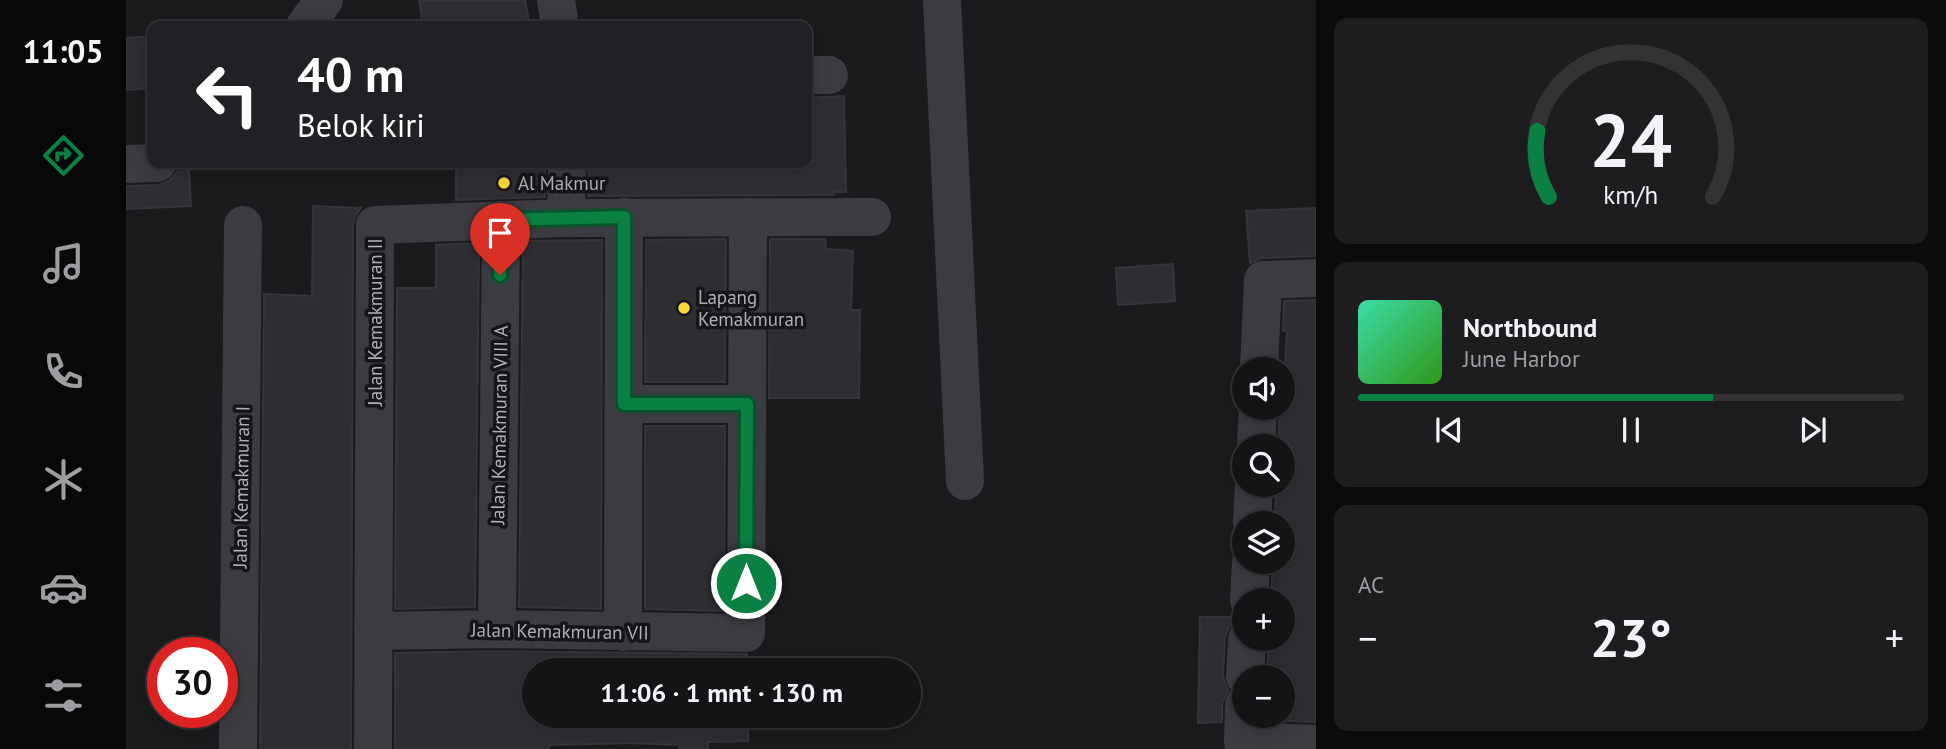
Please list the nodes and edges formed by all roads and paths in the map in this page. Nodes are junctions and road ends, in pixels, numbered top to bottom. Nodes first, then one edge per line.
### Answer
1 (324, 0) edge
2 (556, 0) edge
3 (942, 0) edge
4 (309, 21) edge
5 (559, 21) edge
6 (147, 163) edge
7 (126, 164) edge
8 (567, 168) edge
9 (624, 217) junction
10 (748, 217) junction
11 (872, 217) dead end
12 (566, 218) junction
13 (501, 220) junction
14 (243, 225) dead end
15 (1316, 278) edge
16 (1260, 357) edge
17 (624, 404) junction
18 (747, 404) junction
19 (965, 481) dead end
20 (497, 629) junction
21 (373, 631) junction
22 (623, 632) junction
23 (1263, 728) edge
24 (1316, 744) edge
25 (238, 749) edge
26 (373, 749) edge

1 - 4 street
2 - 5 street
3 - 19 street
6 - 7 street
8 - 12 street
9 - 10 street, Jalan Kemakmuran II
9 - 12 street, Jalan Kemakmuran II
9 - 17 street
10 - 11 street, Jalan Kemakmuran II
10 - 18 street
12 - 13 street, Jalan Kemakmuran II
13 - 20 street, Jalan Kemakmuran VIII A
13 - 21 street, Jalan Kemakmuran II
14 - 25 street, Jalan Kemakmuran I
15 - 16 street
17 - 18 street
17 - 22 street
18 - 22 street, Jalan Kemakmuran VII
20 - 21 street, Jalan Kemakmuran VII
20 - 22 street, Jalan Kemakmuran VII
21 - 26 street, Jalan Kemakmuran II
23 - 24 street

